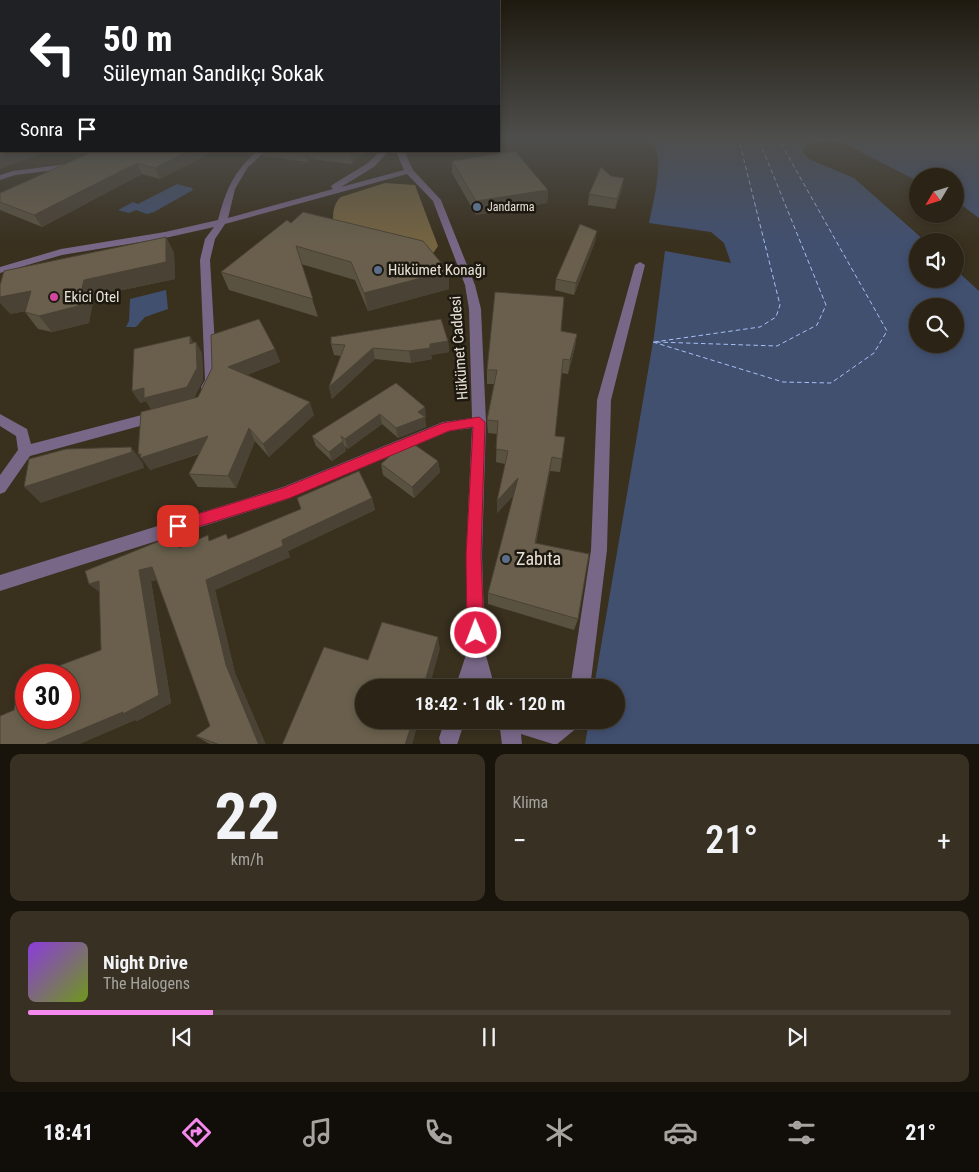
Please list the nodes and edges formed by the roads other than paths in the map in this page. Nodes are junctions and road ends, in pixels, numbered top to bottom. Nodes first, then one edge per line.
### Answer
1 (239, 175) edge
2 (356, 175) edge
3 (396, 175) edge
4 (413, 175) edge
5 (320, 197) junction
6 (222, 222) junction
7 (640, 265) dead end
8 (0, 270) edge
9 (204, 396) edge
10 (172, 412) edge
11 (0, 419) edge
12 (479, 422) junction
13 (25, 451) junction
14 (0, 487) edge
15 (0, 583) edge
16 (476, 652) junction
17 (468, 679) edge
18 (483, 679) edge
19 (581, 679) edge
20 (510, 729) edge
21 (535, 729) edge
22 (561, 729) edge
23 (512, 744) edge

1 - 6 street
2 - 5 street
3 - 5 street
4 - 12 street, Hükümet Caddesi
5 - 6 street
6 - 8 street
6 - 9 street
7 - 19 street
10 - 13 street
11 - 13 street
12 - 15 street
12 - 16 street, Hükümet Caddesi
13 - 14 street
16 - 17 street
16 - 18 street
20 - 23 street
21 - 22 street

